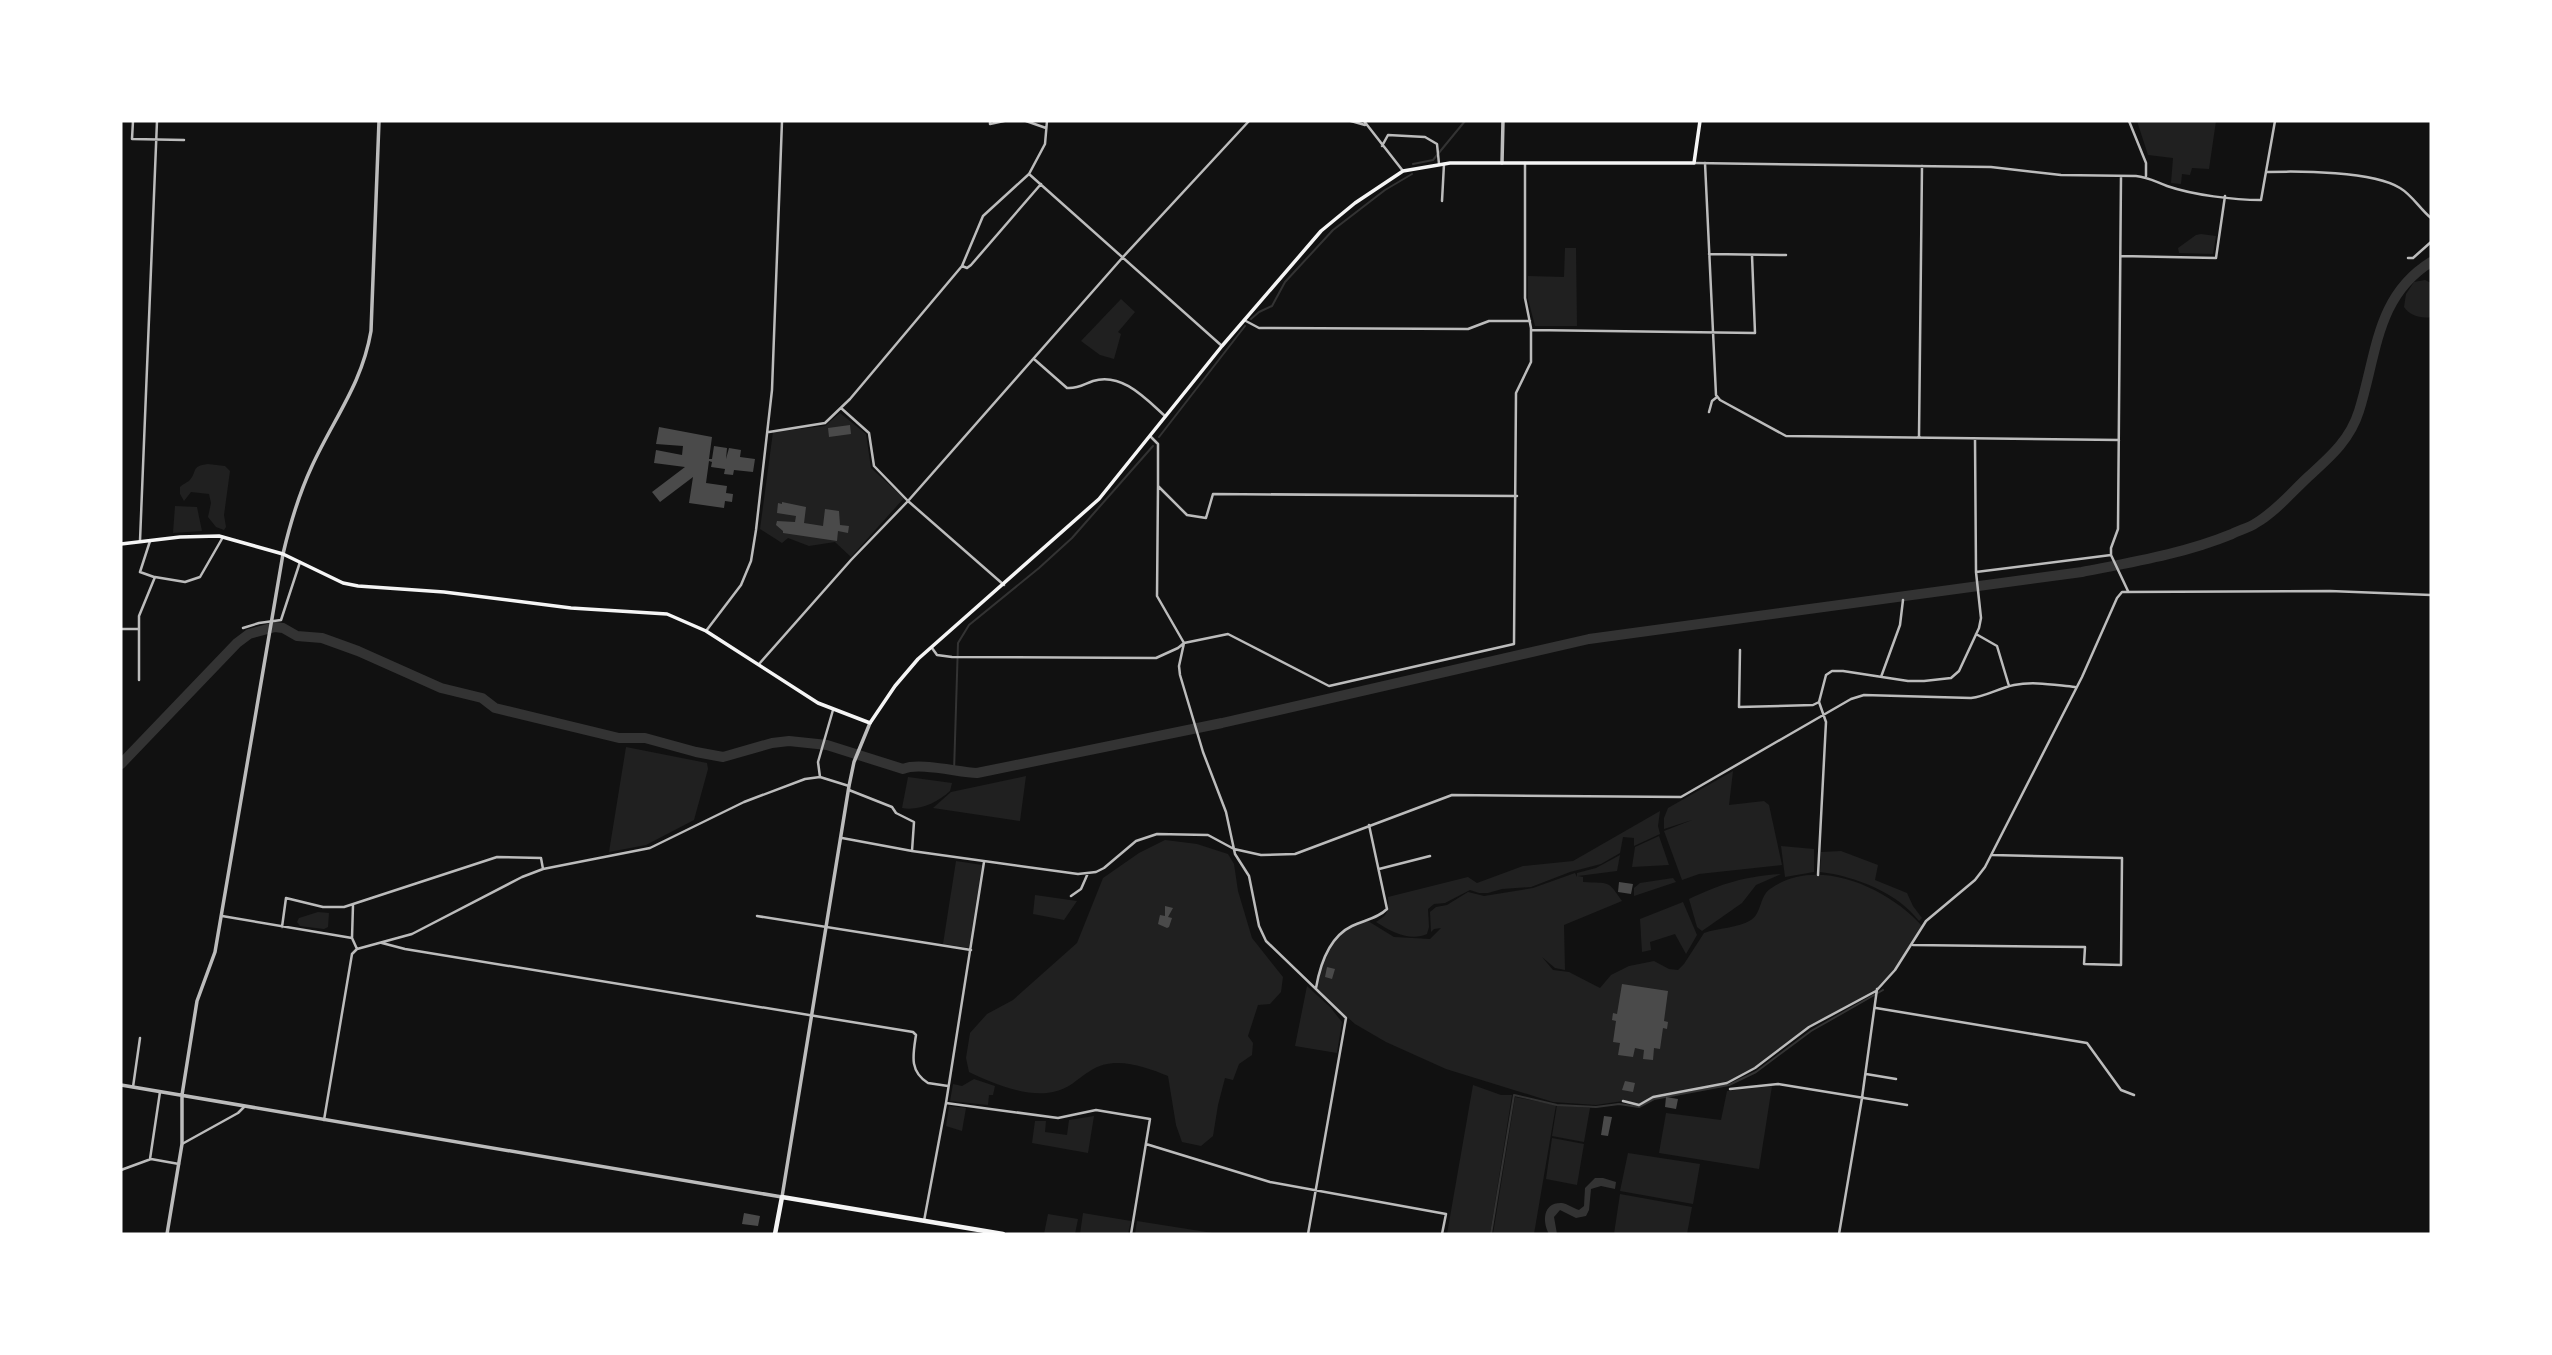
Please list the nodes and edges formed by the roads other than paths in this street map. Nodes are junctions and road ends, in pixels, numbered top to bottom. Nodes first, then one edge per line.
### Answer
1 (133, 121) edge
2 (157, 121) edge
3 (379, 121) edge
4 (782, 121) edge
5 (990, 121) edge
6 (1004, 121) edge
7 (1026, 121) edge
8 (1047, 121) edge
9 (1249, 121) edge
10 (1351, 121) edge
11 (1503, 121) edge
12 (1700, 121) edge
13 (2129, 121) edge
14 (2275, 121) edge
15 (1365, 123) edge
16 (1046, 128) junction
17 (156, 140) junction
18 (184, 141) dead end
19 (1382, 146) junction
20 (1502, 163) junction
21 (1525, 163) junction
22 (1694, 163) junction
23 (1705, 163) junction
24 (1441, 164) junction
25 (1922, 166) junction
26 (1403, 171) junction
27 (2266, 172) junction
28 (1029, 174) junction
29 (2121, 176) junction
30 (2146, 176) junction
31 (1041, 184) junction
32 (2225, 196) junction
33 (1442, 201) dead end
34 (2431, 218) edge
35 (2431, 243) edge
36 (1709, 254) junction
37 (1752, 255) junction
38 (1786, 255) dead end
39 (1124, 257) junction
40 (2121, 257) junction
41 (2408, 258) dead end
42 (961, 265) junction
43 (1244, 320) junction
44 (1530, 321) junction
45 (1531, 330) junction
46 (1713, 332) junction
47 (1222, 346) junction
48 (1034, 359) junction
49 (1717, 396) junction
50 (841, 408) junction
51 (1709, 412) dead end
52 (1165, 416) junction
53 (769, 432) junction
54 (1149, 436) junction
55 (1919, 437) junction
56 (1975, 438) junction
57 (2119, 440) junction
58 (1158, 486) junction
59 (1517, 496) junction
60 (908, 501) junction
61 (223, 537) junction
62 (150, 541) junction
63 (140, 542) junction
64 (121, 544) edge
65 (283, 554) junction
66 (2111, 556) junction
67 (300, 562) junction
68 (1976, 572) junction
69 (155, 578) junction
70 (1004, 585) junction
71 (2128, 591) junction
72 (2431, 595) edge
73 (1903, 600) dead end
74 (271, 621) junction
75 (243, 628) dead end
76 (121, 629) edge
77 (138, 629) junction
78 (706, 631) junction
79 (1976, 634) junction
80 (1184, 643) junction
81 (932, 648) junction
82 (1740, 650) dead end
83 (759, 664) junction
84 (1881, 677) junction
85 (139, 680) dead end
86 (2009, 686) junction
87 (2075, 687) junction
88 (1819, 702) junction
89 (833, 710) junction
90 (1825, 716) junction
91 (870, 723) junction
92 (820, 777) junction
93 (849, 788) junction
94 (1369, 825) junction
95 (842, 838) junction
96 (1234, 849) junction
97 (912, 851) junction
98 (1992, 855) junction
99 (1430, 856) dead end
100 (984, 862) junction
101 (544, 869) junction
102 (1379, 869) junction
103 (1088, 873) junction
104 (1818, 875) dead end
105 (1071, 896) dead end
106 (353, 905) junction
107 (222, 916) junction
108 (757, 916) dead end
109 (282, 927) junction
110 (827, 927) junction
111 (352, 938) junction
112 (379, 942) junction
113 (1911, 945) junction
114 (357, 948) junction
115 (971, 950) junction
116 (1316, 989) junction
117 (1877, 989) junction
118 (1876, 1008) junction
119 (812, 1017) junction
120 (140, 1038) dead end
121 (1866, 1074) junction
122 (1896, 1079) dead end
123 (121, 1085) edge
124 (948, 1086) junction
125 (133, 1087) junction
126 (1730, 1089) dead end
127 (160, 1091) junction
128 (182, 1095) junction
129 (2134, 1095) dead end
130 (1862, 1098) junction
131 (1623, 1101) dead end
132 (946, 1103) junction
133 (1907, 1105) dead end
134 (244, 1107) junction
135 (324, 1120) junction
136 (182, 1144) junction
137 (1146, 1144) junction
138 (150, 1159) junction
139 (179, 1164) junction
140 (121, 1170) edge
141 (1317, 1190) junction
142 (782, 1197) junction
143 (924, 1221) junction
144 (167, 1234) edge
145 (775, 1234) edge
146 (1003, 1234) edge
147 (1131, 1234) edge
148 (1308, 1234) edge
149 (1443, 1234) edge
150 (1839, 1234) edge

1 - 17 street
2 - 17 street
3 - 65 street
4 - 53 street
5 - 6 street
7 - 16 street
8 - 16 street
9 - 39 street
10 - 15 street
11 - 20 street
12 - 22 main road
13 - 30 street
14 - 27 street
15 - 19 street
16 - 28 street
17 - 18 street
17 - 63 street
19 - 24 street
19 - 26 street
20 - 21 main road
20 - 24 main road
21 - 22 main road
21 - 44 street
22 - 23 street
23 - 25 street
23 - 36 street
24 - 26 main road
24 - 33 street
25 - 29 street
25 - 55 street
26 - 43 main road
27 - 32 street
27 - 34 street
28 - 31 street
28 - 42 street
29 - 30 street
29 - 40 street
30 - 32 street
31 - 39 street
31 - 42 street
32 - 40 street
35 - 41 street
36 - 37 street
36 - 46 street
37 - 38 street
37 - 46 street
39 - 47 street
39 - 48 street
40 - 57 street
42 - 50 street
43 - 44 street
43 - 47 main road
44 - 45 street
45 - 46 street
45 - 59 street
46 - 49 street
47 - 52 main road
48 - 52 street
48 - 60 street
49 - 51 street
49 - 55 street
50 - 53 street
50 - 60 street
52 - 54 main road
53 - 78 street
54 - 58 street
54 - 70 main road
55 - 56 street
56 - 57 street
56 - 68 street
57 - 66 street
58 - 59 street
58 - 80 street
59 - 80 street
60 - 70 street
60 - 83 street
61 - 62 main road
61 - 65 main road
61 - 69 street
62 - 63 main road
62 - 69 street
63 - 64 main road
65 - 67 main road
65 - 74 street
66 - 68 street
66 - 71 street
67 - 74 street
67 - 78 main road
68 - 79 street
69 - 77 street
70 - 81 main road
71 - 72 street
71 - 87 street
73 - 84 street
74 - 75 street
74 - 107 street
76 - 77 street
77 - 85 street
78 - 83 main road
79 - 84 street
79 - 86 street
80 - 81 street
80 - 96 street
81 - 91 main road
82 - 88 street
83 - 89 main road
84 - 88 street
86 - 87 street
86 - 90 street
87 - 98 street
88 - 90 street
89 - 91 main road
89 - 92 street
90 - 94 street
90 - 104 street
91 - 93 street
92 - 93 street
92 - 101 street
93 - 95 street
93 - 97 street
94 - 96 street
94 - 102 street
95 - 97 street
95 - 110 street
96 - 103 street
96 - 116 street
97 - 100 street
98 - 113 street
98 - 113 street
99 - 102 street
100 - 103 street
100 - 115 street
101 - 106 street
101 - 112 street
102 - 116 street
103 - 105 street
106 - 109 street
106 - 111 street
107 - 109 street
107 - 128 street
108 - 110 street
109 - 111 street
110 - 115 street
110 - 119 street
111 - 114 street
112 - 114 street
112 - 119 street
113 - 117 street
114 - 135 street
115 - 124 street
116 - 141 street
117 - 118 street
117 - 131 street
118 - 121 street
118 - 129 street
119 - 124 street
119 - 142 street
120 - 125 street
121 - 122 street
121 - 130 street
123 - 125 street
124 - 132 street
125 - 127 street
126 - 130 street
127 - 128 street
127 - 138 street
128 - 134 street
128 - 136 street
130 - 133 street
130 - 150 street
132 - 137 street
132 - 143 street
134 - 135 street
134 - 136 street
135 - 142 street
136 - 139 street
137 - 141 street
137 - 147 street
138 - 139 street
138 - 140 street
139 - 144 street
141 - 148 street
141 - 149 street
142 - 143 main road
142 - 145 main road
143 - 146 main road

